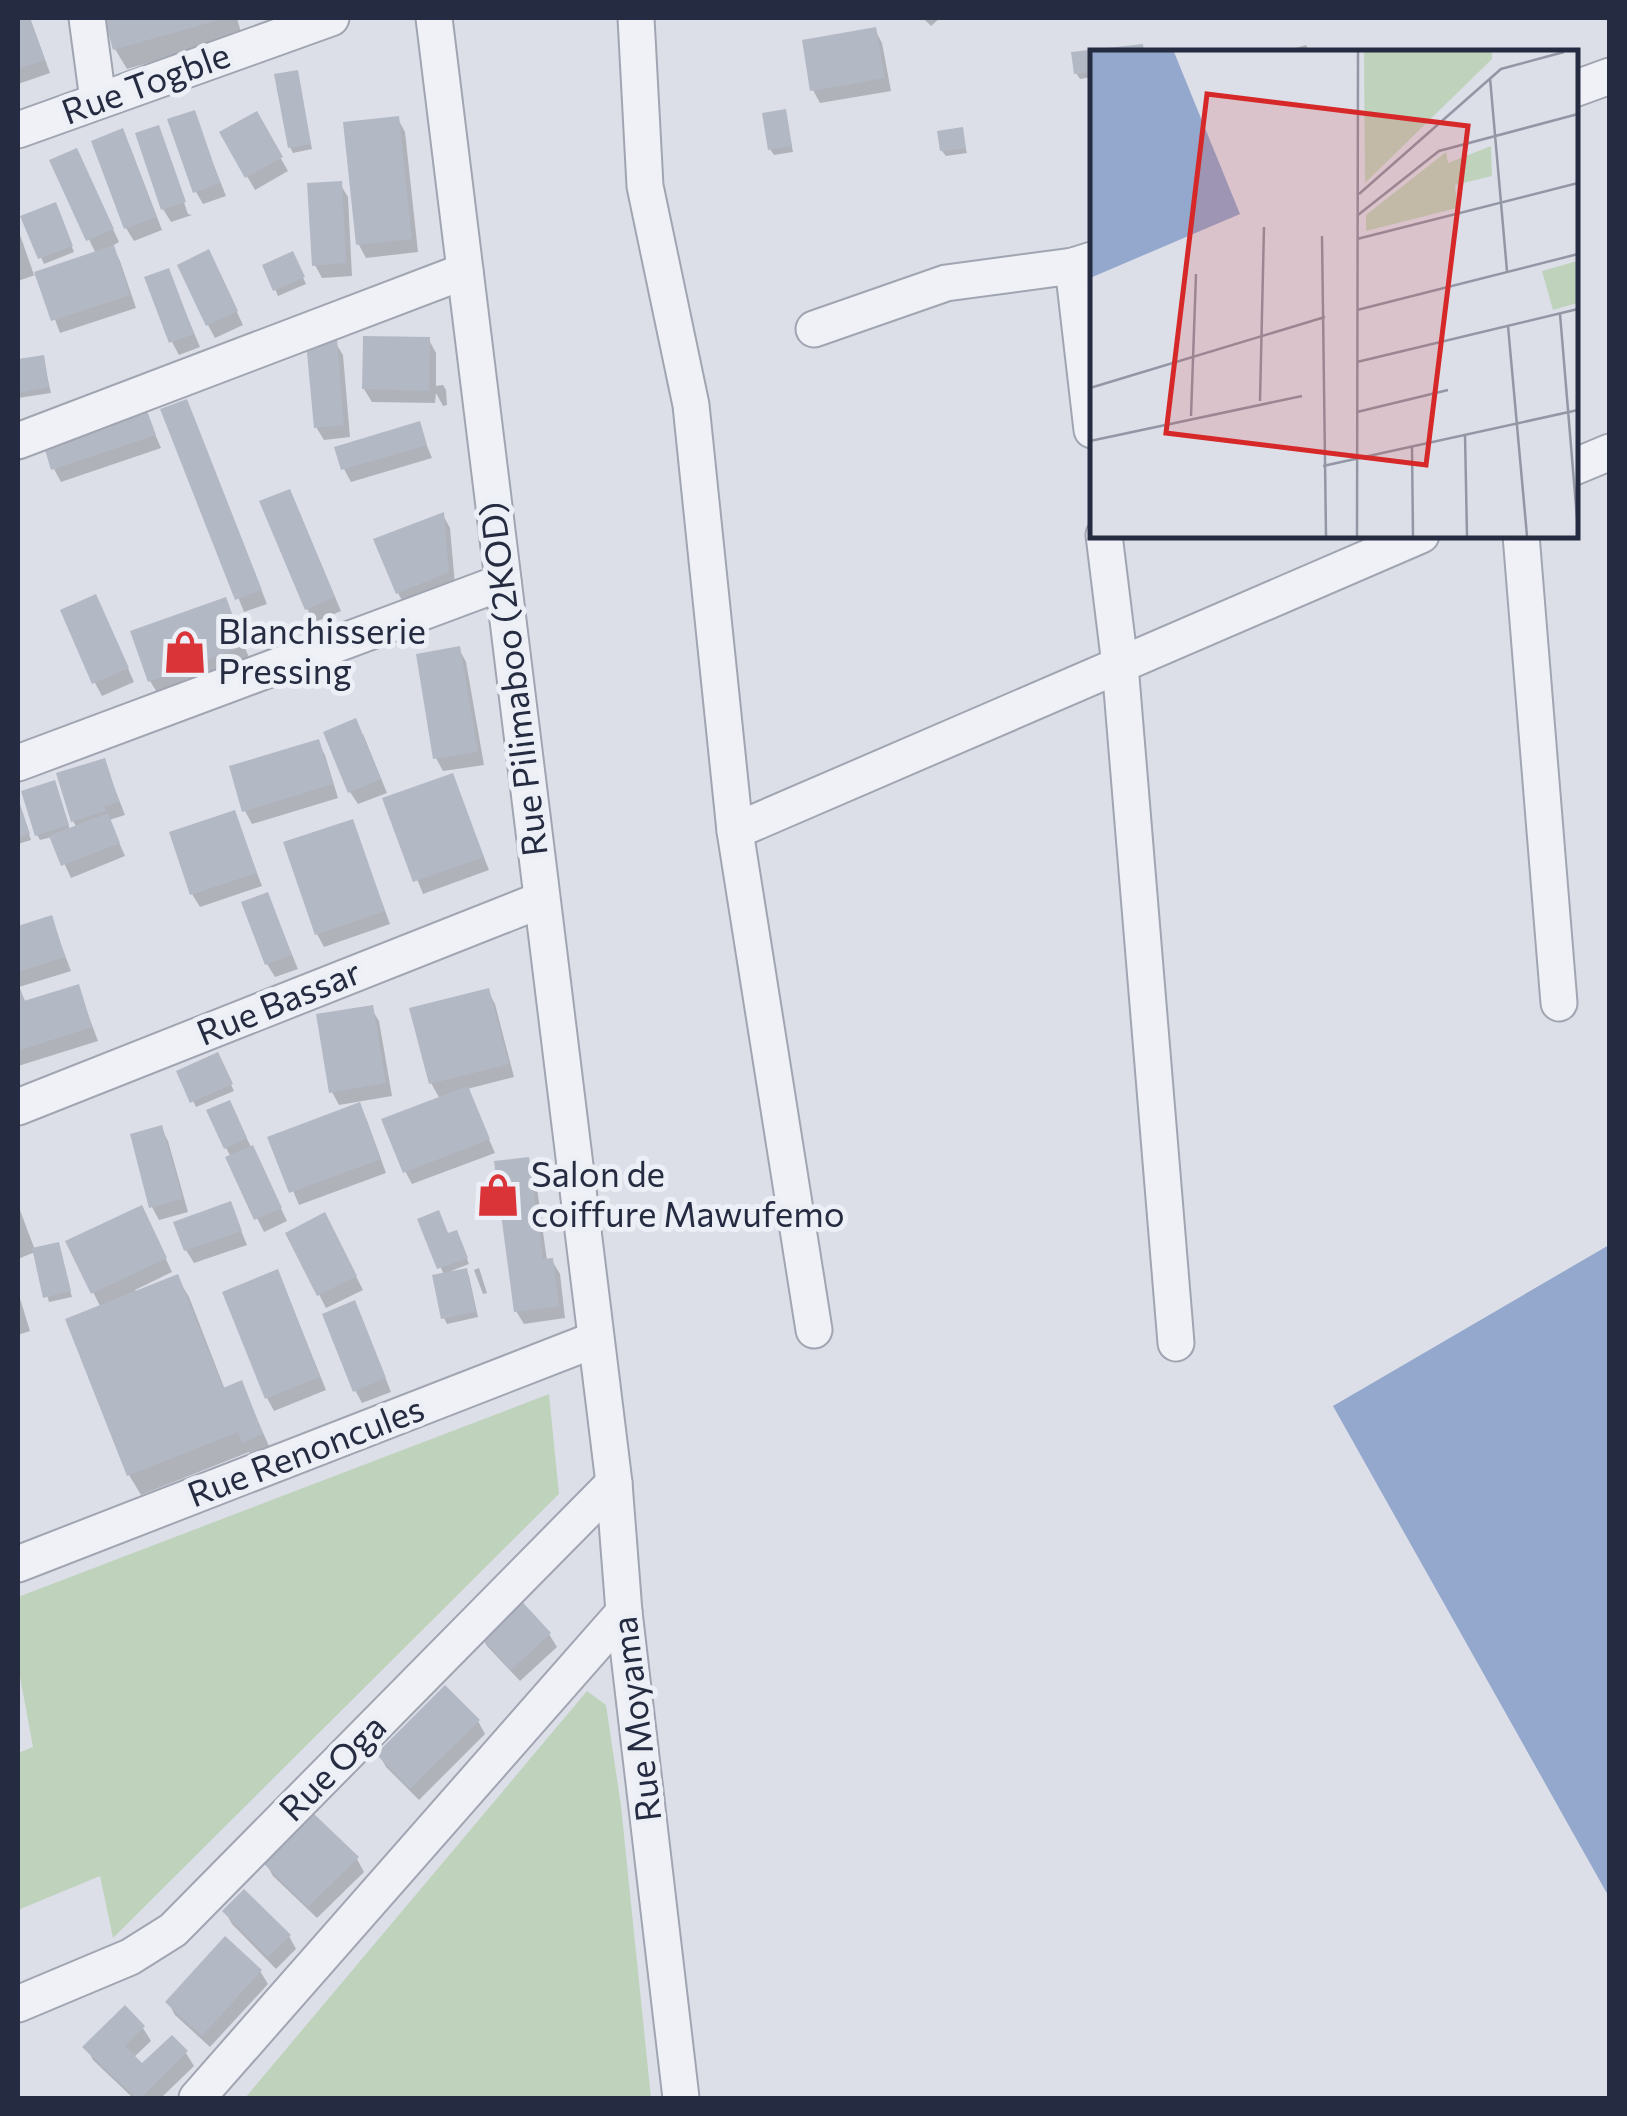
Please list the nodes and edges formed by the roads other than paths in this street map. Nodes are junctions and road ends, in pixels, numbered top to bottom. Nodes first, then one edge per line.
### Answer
1 (87, 18) edge
2 (331, 18) edge
3 (434, 18) edge
4 (636, 18) edge
5 (1610, 76) edge
6 (1577, 88) edge
7 (98, 100) junction
8 (18, 130) edge
9 (1082, 263) edge
10 (465, 271) junction
11 (814, 329) dead end
12 (1090, 397) edge
13 (18, 441) edge
14 (1610, 452) edge
15 (1577, 467) edge
16 (1104, 538) edge
17 (1414, 538) edge
18 (1521, 538) edge
19 (503, 582) junction
20 (1120, 665) junction
21 (18, 762) edge
22 (735, 831) junction
23 (541, 900) junction
24 (1559, 1003) dead end
25 (18, 1107) edge
26 (814, 1330) dead end
27 (594, 1340) junction
28 (1176, 1343) dead end
29 (614, 1484) junction
30 (18, 1564) edge
31 (624, 1612) junction
32 (18, 2004) edge
33 (197, 2098) edge
34 (682, 2098) edge

1 - 7 street
2 - 7 street, Rue Togble
3 - 10 street, Rue Pilimaboo (2KOD)
4 - 22 street
5 - 6 street
7 - 8 street, Rue Togble
9 - 11 street
9 - 12 street
10 - 13 street
10 - 19 street, Rue Pilimaboo (2KOD)
14 - 15 street
16 - 20 street
17 - 20 street
18 - 24 street
19 - 21 street
19 - 23 street, Rue Pilimaboo (2KOD)
20 - 22 street
20 - 28 street
22 - 26 street
23 - 25 street, Rue Bassar
23 - 27 street, Rue Pilimaboo (2KOD)
27 - 29 street, Rue Moyama
27 - 30 street, Rue Renoncules
29 - 31 street, Rue Moyama
29 - 32 street, Rue Oga
31 - 33 street
31 - 34 street, Rue Moyama

